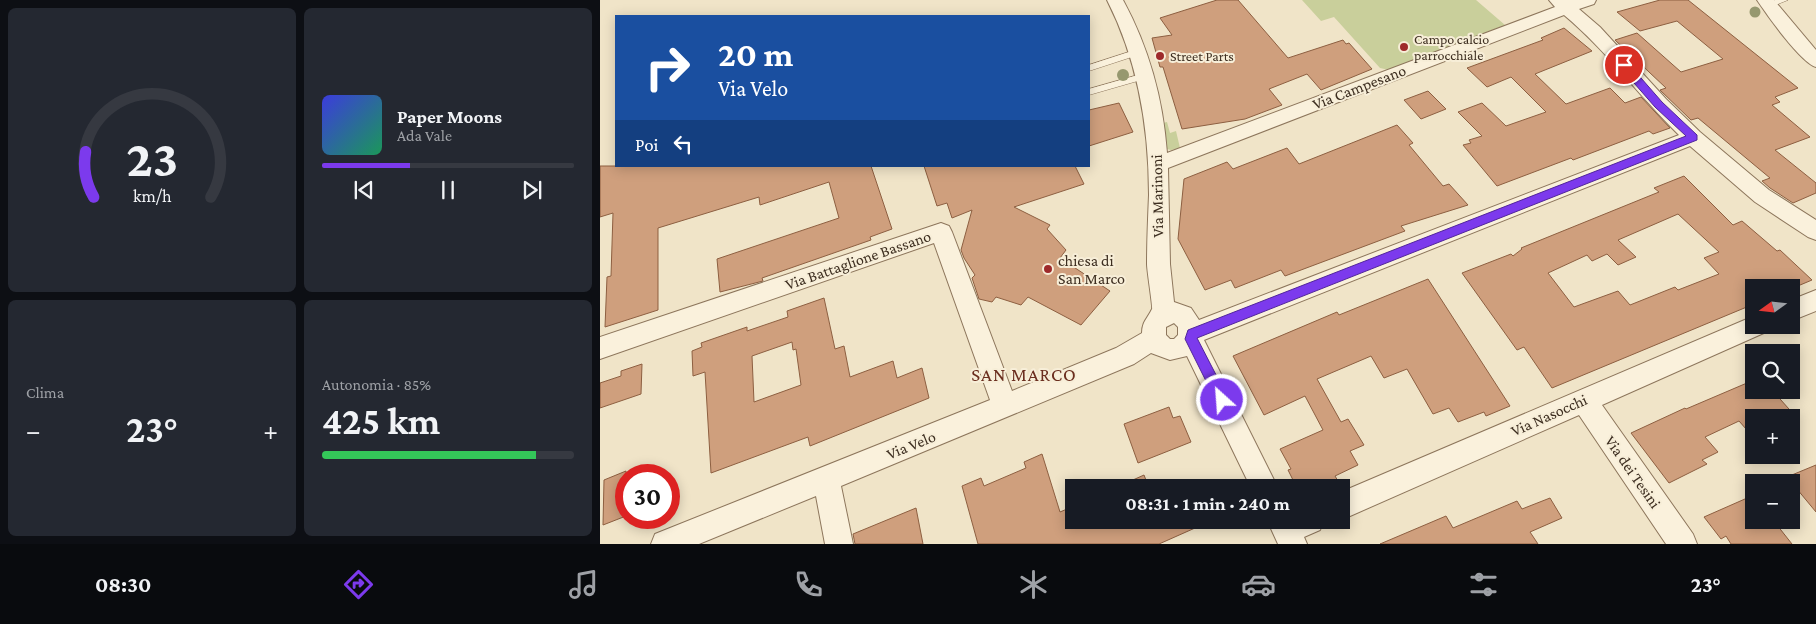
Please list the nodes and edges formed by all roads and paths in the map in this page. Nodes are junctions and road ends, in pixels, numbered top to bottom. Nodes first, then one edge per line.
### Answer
1 (1115, 0) edge
2 (1588, 0) edge
3 (1773, 2) edge
4 (1562, 4) edge
5 (1138, 52) junction
6 (1816, 61) edge
7 (1090, 68) edge
8 (1145, 76) junction
9 (1090, 92) edge
10 (1693, 137) junction
11 (1158, 164) junction
12 (1816, 231) edge
13 (1816, 300) edge
14 (1800, 307) edge
15 (1159, 327) junction
16 (1745, 331) edge
17 (1191, 336) junction
18 (600, 348) edge
19 (1584, 400) junction
20 (1005, 406) junction
21 (1262, 479) edge
22 (826, 480) junction
23 (1350, 502) edge
24 (665, 544) edge
25 (838, 544) edge
26 (1683, 544) edge

1 - 5 street, Via Marinoni
2 - 4 street, Via Campesano
3 - 6 street
4 - 10 street
4 - 11 street, Via Campesano
5 - 7 lane
5 - 8 street, Via Marinoni
8 - 9 lane
8 - 11 street, Via Marinoni
10 - 12 street
10 - 17 street
11 - 15 street, Via Marinoni
13 - 14 street
15 - 17 street
15 - 17 street
15 - 20 street, Via Velo
16 - 19 street, Via Nasocchi
17 - 21 street
18 - 20 street, Via Battaglione Bassano
19 - 23 street, Via Nasocchi
19 - 26 street, Via dei Tesini
20 - 22 street, Via Velo
22 - 24 street, Via Velo
22 - 25 street

